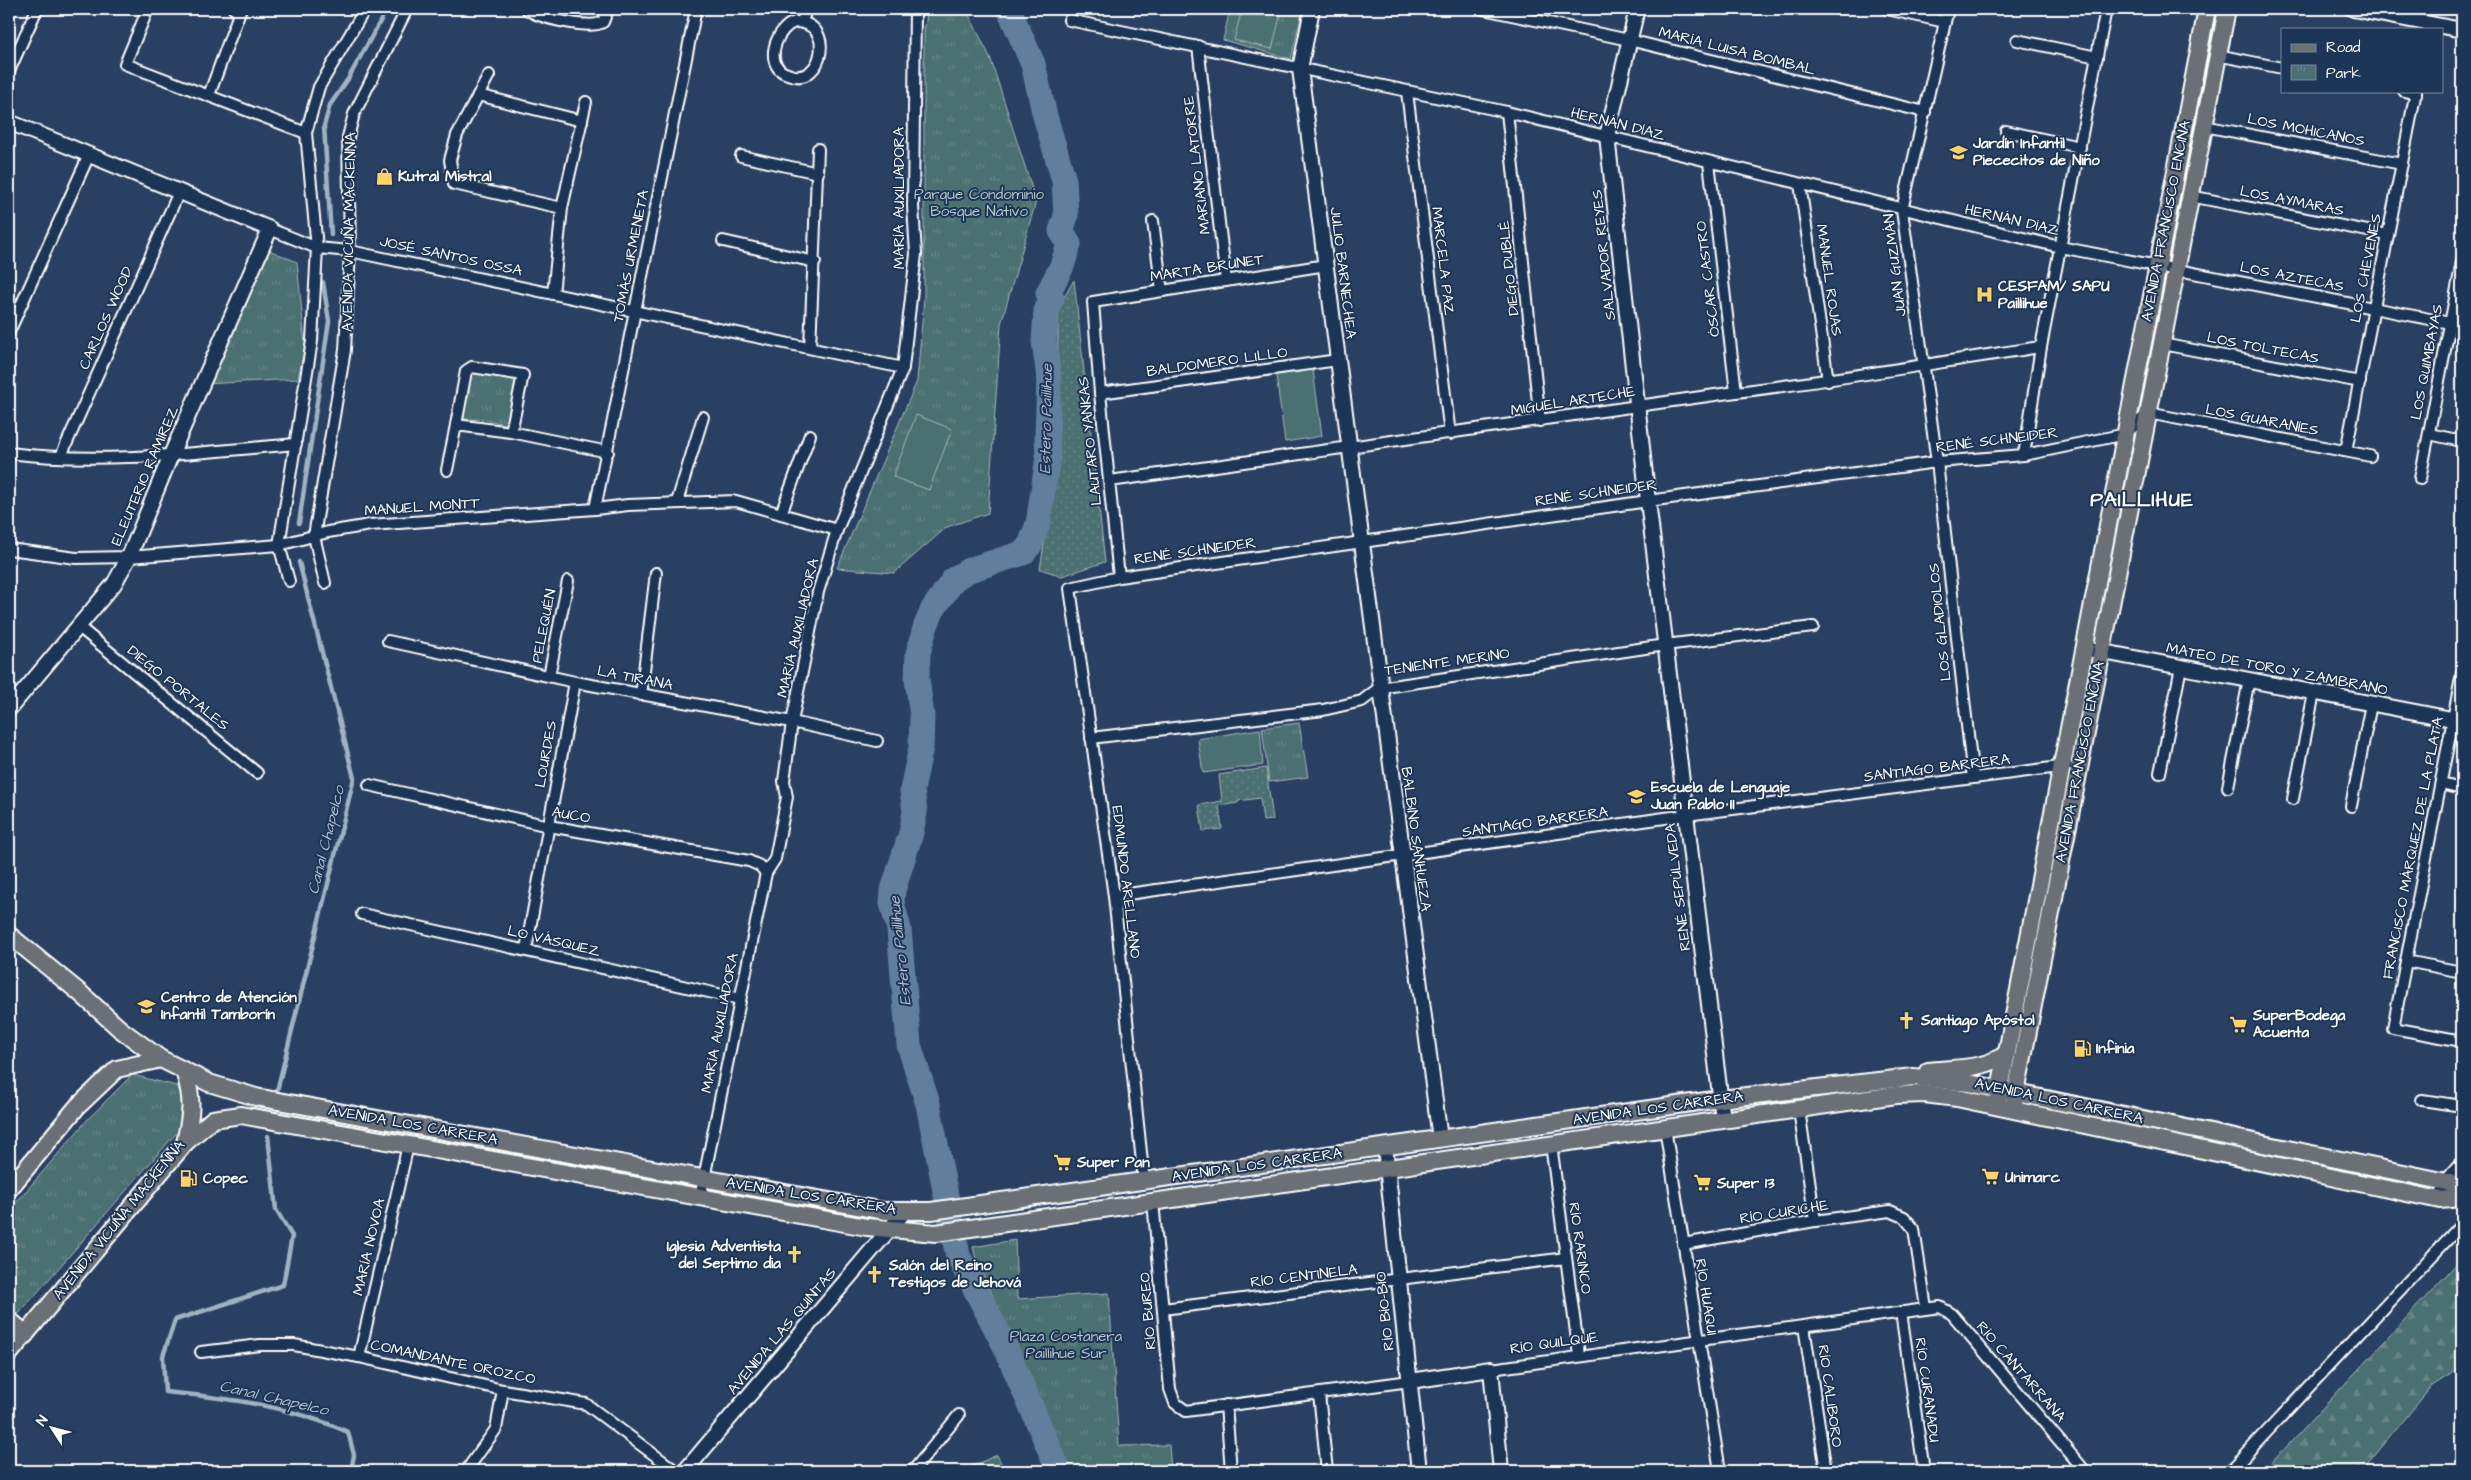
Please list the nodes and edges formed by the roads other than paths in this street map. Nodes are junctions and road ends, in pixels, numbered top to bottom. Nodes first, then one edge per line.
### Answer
1 (37, 9) edge
2 (148, 9) edge
3 (365, 9) edge
4 (407, 9) edge
5 (527, 9) edge
6 (608, 9) edge
7 (696, 9) edge
8 (806, 9) edge
9 (916, 9) edge
10 (1312, 9) edge
11 (1483, 9) edge
12 (1637, 9) edge
13 (1888, 9) edge
14 (1948, 9) edge
15 (2106, 9) edge
16 (2207, 9) edge
17 (2226, 9) edge
18 (2353, 9) edge
19 (237, 10) edge
20 (2386, 12) edge
21 (1070, 20) dead end
22 (802, 22) junction
23 (1945, 22) junction
24 (2429, 26) edge
25 (2462, 30) edge
26 (1629, 40) junction
27 (2017, 40) dead end
28 (1198, 46) junction
29 (2218, 55) junction
30 (2097, 57) junction
31 (1300, 68) junction
32 (2281, 68) edge
33 (9, 72) edge
34 (489, 75) dead end
35 (1407, 92) junction
36 (2416, 92) edge
37 (209, 95) junction
38 (478, 96) junction
39 (586, 102) dead end
40 (1507, 112) junction
41 (1924, 112) junction
42 (582, 121) junction
43 (9, 122) edge
44 (2204, 126) junction
45 (2006, 131) dead end
46 (306, 132) junction
47 (1608, 136) junction
48 (2080, 147) junction
49 (818, 148) dead end
50 (88, 155) junction
51 (741, 156) dead end
52 (1709, 162) junction
53 (2402, 164) junction
54 (818, 173) junction
55 (1800, 184) junction
56 (179, 192) junction
57 (2190, 196) junction
58 (562, 208) junction
59 (1902, 210) junction
60 (1153, 221) dead end
61 (270, 229) junction
62 (2388, 234) junction
63 (723, 241) dead end
64 (2060, 247) junction
65 (317, 248) junction
66 (350, 251) junction
67 (814, 262) junction
68 (2462, 262) edge
69 (1326, 265) junction
70 (2158, 266) junction
71 (2176, 270) junction
72 (1226, 281) junction
73 (1162, 291) junction
74 (553, 294) junction
75 (1093, 302) joint
76 (2374, 308) junction
77 (636, 311) junction
78 (2450, 323) junction
79 (9, 332) edge
80 (2162, 344) junction
81 (2041, 347) junction
82 (810, 348) junction
83 (1338, 360) junction
84 (1923, 364) junction
85 (903, 368) junction
86 (1828, 381) junction
87 (2360, 382) junction
88 (1736, 392) junction
89 (1100, 393) junction
90 (1637, 407) junction
91 (2148, 413) junction
92 (703, 417) dead end
93 (1540, 421) junction
94 (456, 424) junction
95 (511, 432) junction
96 (1450, 434) junction
97 (2126, 434) junction
98 (2428, 434) junction
99 (810, 435) dead end
100 (2462, 441) edge
101 (296, 444) junction
102 (1349, 448) junction
103 (2346, 451) junction
104 (608, 452) junction
105 (9, 453) edge
106 (170, 455) junction
107 (2024, 455) junction
108 (61, 456) junction
109 (2370, 456) dead end
110 (1937, 462) junction
111 (447, 470) dead end
112 (2420, 479) dead end
113 (1110, 481) junction
114 (1648, 501) junction
115 (677, 502) junction
116 (595, 509) junction
117 (781, 514) junction
118 (837, 530) junction
119 (314, 536) junction
120 (1362, 542) junction
121 (279, 545) junction
122 (9, 549) edge
123 (129, 557) junction
124 (656, 573) dead end
125 (1119, 577) junction
126 (290, 581) dead end
127 (568, 581) dead end
128 (325, 583) dead end
129 (1070, 588) joint
130 (79, 627) junction
131 (1813, 627) dead end
132 (388, 641) dead end
133 (1665, 645) junction
134 (2085, 648) junction
135 (2102, 652) junction
136 (2181, 667) junction
137 (2462, 673) edge
138 (549, 676) junction
139 (2249, 680) junction
140 (575, 682) junction
141 (1379, 688) junction
142 (2314, 692) junction
143 (641, 695) junction
144 (2372, 704) junction
145 (9, 710) edge
146 (2458, 720) edge
147 (792, 722) junction
148 (1091, 738) junction
149 (877, 741) dead end
150 (2080, 764) junction
151 (2062, 767) junction
152 (257, 773) dead end
153 (2160, 773) dead end
154 (1973, 778) junction
155 (2441, 784) junction
156 (370, 785) dead end
157 (2228, 787) dead end
158 (2462, 788) edge
159 (2293, 799) dead end
160 (2351, 806) dead end
161 (1686, 815) junction
162 (549, 826) junction
163 (1403, 856) junction
164 (766, 873) junction
165 (1114, 896) junction
166 (362, 914) dead end
167 (9, 935) edge
168 (526, 950) junction
169 (2406, 961) junction
170 (2462, 972) edge
171 (740, 998) junction
172 (2462, 1042) edge
173 (2007, 1053) junction
174 (161, 1059) junction
175 (184, 1071) junction
176 (1886, 1079) junction
177 (2000, 1089) junction
178 (2016, 1092) junction
179 (1720, 1099) junction
180 (2422, 1100) dead end
181 (2462, 1106) edge
182 (1996, 1107) junction
183 (1799, 1109) junction
184 (2013, 1110) junction
185 (1723, 1120) junction
186 (1665, 1128) junction
187 (1440, 1139) junction
188 (185, 1143) junction
189 (1551, 1144) junction
190 (408, 1145) junction
191 (1385, 1147) junction
192 (2325, 1156) junction
193 (2462, 1165) edge
194 (1386, 1168) junction
195 (2321, 1176) junction
196 (704, 1178) junction
197 (1144, 1181) junction
198 (2446, 1182) junction
199 (9, 1189) edge
200 (2462, 1189) edge
201 (700, 1198) junction
202 (2462, 1198) edge
203 (2440, 1200) junction
204 (1153, 1201) junction
205 (904, 1212) junction
206 (1815, 1221) junction
207 (2462, 1224) edge
208 (888, 1230) junction
209 (1683, 1244) junction
210 (1566, 1258) junction
211 (1398, 1279) junction
212 (1926, 1308) junction
213 (1163, 1309) junction
214 (1901, 1312) junction
215 (9, 1320) edge
216 (1804, 1326) junction
217 (26, 1334) junction
218 (1698, 1339) junction
219 (201, 1352) dead end
220 (9, 1354) edge
221 (1580, 1356) junction
222 (359, 1357) junction
223 (1491, 1369) junction
224 (1410, 1381) junction
225 (503, 1390) junction
226 (1319, 1394) junction
227 (1226, 1405) junction
228 (1186, 1410) joint
229 (959, 1415) dead end
230 (466, 1471) edge
231 (676, 1471) edge
232 (685, 1471) edge
233 (912, 1471) edge
234 (1231, 1471) edge
235 (1328, 1471) edge
236 (1419, 1471) edge
237 (1501, 1471) edge
238 (1720, 1471) edge
239 (1826, 1471) edge
240 (1924, 1471) edge
241 (2085, 1471) edge
242 (2230, 1471) edge

1 - 33 street
2 - 37 street
3 - 46 street
4 - 66 street, AVENIDA VICUÑA MACKENNA
5 - 6 street
7 - 77 street, TOMÁS URMENETA
8 - 22 street
9 - 85 street, MARÍA AUXILIADORA
10 - 31 street, JULIO BARNECHEA
11 - 26 street, MARÍA LUISA BOMBAL
12 - 26 street, SALVADOR REYES
13 - 23 street
14 - 23 street, JUAN GUZMÁN
15 - 30 street
16 - 70 main road, AVENIDA FRANCISCO ENCINA
17 - 29 main road, AVENIDA FRANCISCO ENCINA
18 - 20 street
19 - 37 street
20 - 24 street
21 - 28 street, HERNÁN DÍAZ
22 - 22 street
23 - 41 street, JUAN GUZMÁN
24 - 25 street
26 - 41 street, MARÍA LUISA BOMBAL
26 - 47 street, SALVADOR REYES
27 - 30 street
28 - 31 street, HERNÁN DÍAZ
28 - 72 street, MARIANO LATORRE
29 - 32 street
29 - 44 main road, AVENIDA FRANCISCO ENCINA
30 - 48 street
31 - 35 street, HERNÁN DÍAZ
31 - 69 street, JULIO BARNECHEA
34 - 38 street
35 - 40 street, HERNÁN DÍAZ
35 - 96 street, MARCELA PAZ
36 - 53 street, LOS CHEVENES
37 - 46 street
38 - 42 street
38 - 58 street
39 - 42 street
40 - 47 street, HERNÁN DÍAZ
40 - 93 street, DIEGO DUBLÉ
41 - 59 street, JUAN GUZMÁN
42 - 58 street
43 - 50 street, JOSÉ SANTOS OSSA
44 - 53 street, LOS MOHICANOS
44 - 57 main road, AVENIDA FRANCISCO ENCINA
45 - 48 street
46 - 65 street
47 - 52 street, HERNÁN DÍAZ
47 - 90 street, SALVADOR REYES
48 - 64 street
49 - 54 street
50 - 56 street, JOSÉ SANTOS OSSA
50 - 79 street
51 - 54 street
52 - 55 street, HERNÁN DÍAZ
52 - 88 street, ÓSCAR CASTRO
53 - 62 street, LOS CHEVENES
54 - 67 street
55 - 59 street, HERNÁN DÍAZ
55 - 86 street, MANUEL ROJAS
56 - 61 street, JOSÉ SANTOS OSSA
56 - 108 street, CARLOS WOOD
57 - 62 street, LOS AYMARAS
57 - 71 main road, AVENIDA FRANCISCO ENCINA
58 - 74 street
59 - 64 street, HERNÁN DÍAZ
59 - 84 street, JUAN GUZMÁN
60 - 73 street
61 - 65 street, JOSÉ SANTOS OSSA
61 - 106 street, ELEUTERIO RAMÍREZ
62 - 76 street, LOS CHEVENES
63 - 67 street
64 - 70 street, HERNÁN DÍAZ
64 - 81 street
65 - 66 street, JOSÉ SANTOS OSSA
65 - 101 street
66 - 74 street, JOSÉ SANTOS OSSA
66 - 119 street, AVENIDA VICUÑA MACKENNA
67 - 82 street
68 - 78 street, LOS QUIMBAYAS
69 - 72 street, MARTA BRUNET
69 - 83 street, JULIO BARNECHEA
70 - 71 street, LOS AZTECAS
70 - 97 main road, AVENIDA FRANCISCO ENCINA
71 - 76 street, LOS AZTECAS
71 - 80 main road, AVENIDA FRANCISCO ENCINA
72 - 73 street, MARTA BRUNET
73 - 75 street, MARTA BRUNET
74 - 77 street, JOSÉ SANTOS OSSA
75 - 89 street, LAUTARO YANKAS
76 - 78 street, LOS AZTECAS
76 - 87 street, LOS CHEVENES
77 - 82 street, JOSÉ SANTOS OSSA
77 - 104 street, TOMÁS URMENETA
78 - 98 street, LOS QUIMBAYAS
80 - 87 street, LOS TOLTECAS
80 - 91 main road, AVENIDA FRANCISCO ENCINA
81 - 84 street, MIGUEL ARTECHE
81 - 107 street
82 - 85 street, JOSÉ SANTOS OSSA
83 - 89 street, BALDOMERO LILLO
83 - 102 street, JULIO BARNECHEA
84 - 86 street, MIGUEL ARTECHE
84 - 110 street, JUAN GUZMÁN
85 - 118 street, MARÍA AUXILIADORA
86 - 88 street, MIGUEL ARTECHE
87 - 103 street, LOS CHEVENES
88 - 90 street, MIGUEL ARTECHE
89 - 113 street, LAUTARO YANKAS
90 - 93 street, MIGUEL ARTECHE
90 - 114 street, SALVADOR REYES
91 - 97 street
91 - 103 street, LOS GUARANÍES
91 - 135 main road, AVENIDA FRANCISCO ENCINA
92 - 115 street
93 - 96 street, MIGUEL ARTECHE
94 - 95 street
94 - 95 street
94 - 111 street
95 - 104 street
96 - 102 street, MIGUEL ARTECHE
97 - 107 street, RENÉ SCHNEIDER
97 - 134 main road, AVENIDA FRANCISCO ENCINA
98 - 100 street, LOS QUIMBAYAS
98 - 112 street
99 - 117 street
101 - 106 street
101 - 121 street
102 - 113 street, MIGUEL ARTECHE
102 - 120 street, JULIO BARNECHEA
103 - 109 street, LOS GUARANÍES
104 - 116 street, TOMÁS URMENETA
105 - 108 street
106 - 108 street
106 - 123 street, ELEUTERIO RAMÍREZ
107 - 110 street, RENÉ SCHNEIDER
110 - 114 street, RENÉ SCHNEIDER
110 - 154 street, LOS GLADIOLOS
113 - 125 street, LAUTARO YANKAS
114 - 120 street, RENÉ SCHNEIDER
114 - 133 street, RENÉ SEPÚLVEDA
115 - 116 street, MANUEL MONTT
115 - 117 street, MANUEL MONTT
116 - 119 street, MANUEL MONTT
117 - 118 street, MANUEL MONTT
118 - 147 street, MARÍA AUXILIADORA
119 - 121 street, MANUEL MONTT
119 - 128 street, AVENIDA VICUÑA MACKENNA
120 - 125 street, RENÉ SCHNEIDER
120 - 141 street, BALBINO SANHUEZA
121 - 123 street, MANUEL MONTT
121 - 126 street
122 - 123 street, MANUEL MONTT
123 - 130 street, ELEUTERIO RAMÍREZ
124 - 143 street
125 - 129 street, RENÉ SCHNEIDER
127 - 138 street, PELEQUÉN
129 - 148 street, EDMUNDO ARELLANO
130 - 145 street, ELEUTERIO RAMÍREZ
130 - 152 street, DIEGO PORTALES
131 - 133 street, TENIENTE MERINO
132 - 138 street, LA TIRANA
133 - 141 street, TENIENTE MERINO
133 - 161 street, RENÉ SEPÚLVEDA
134 - 135 street, MATEO DE TORO Y ZAMBRANO
134 - 151 main road, AVENIDA FRANCISCO ENCINA
135 - 136 street, MATEO DE TORO Y ZAMBRANO
135 - 150 main road, AVENIDA FRANCISCO ENCINA
136 - 139 street, MATEO DE TORO Y ZAMBRANO
136 - 153 street
137 - 146 street, FRANCISCO MÁRQUEZ DE LA PLATA
138 - 140 street, LA TIRANA
139 - 142 street, MATEO DE TORO Y ZAMBRANO
139 - 157 street
140 - 143 street, LA TIRANA
140 - 162 street, LOURDES
141 - 148 street, TENIENTE MERINO
141 - 163 street, BALBINO SANHUEZA
142 - 144 street, MATEO DE TORO Y ZAMBRANO
142 - 159 street
143 - 147 street, LA TIRANA
144 - 146 street, MATEO DE TORO Y ZAMBRANO
144 - 160 street
146 - 155 street, FRANCISCO MÁRQUEZ DE LA PLATA
147 - 149 street, LA TIRANA
147 - 164 street, MARÍA AUXILIADORA
148 - 165 street, EDMUNDO ARELLANO
150 - 151 street, SANTIAGO BARRERA
150 - 178 main road, AVENIDA FRANCISCO ENCINA
151 - 154 street, SANTIAGO BARRERA
151 - 173 main road, AVENIDA FRANCISCO ENCINA
154 - 161 street, SANTIAGO BARRERA
155 - 158 street
155 - 169 street, FRANCISCO MÁRQUEZ DE LA PLATA
156 - 162 street, AUCO
161 - 163 street, SANTIAGO BARRERA
161 - 179 street, RENÉ SEPÚLVEDA
162 - 164 street, AUCO
162 - 168 street, LOURDES
163 - 165 street, SANTIAGO BARRERA
163 - 187 street, BALBINO SANHUEZA
164 - 171 street, MARÍA AUXILIADORA
165 - 197 street, EDMUNDO ARELLANO
166 - 168 street, LO VÁSQUEZ
167 - 174 main road, AVENIDA LOS CARRERA
168 - 171 street, LO VÁSQUEZ
169 - 170 street
169 - 172 street, FRANCISCO MÁRQUEZ DE LA PLATA
171 - 196 street, MARÍA AUXILIADORA
173 - 176 main road
173 - 177 main road, AVENIDA FRANCISCO ENCINA
174 - 175 main road, AVENIDA LOS CARRERA
174 - 199 main road
175 - 188 main road, AVENIDA VICUÑA MACKENNA
175 - 196 main road, AVENIDA LOS CARRERA
176 - 177 main road, AVENIDA LOS CARRERA
176 - 179 main road, AVENIDA LOS CARRERA
177 - 178 main road, AVENIDA LOS CARRERA
177 - 182 main road, AVENIDA FRANCISCO ENCINA
178 - 184 main road, AVENIDA FRANCISCO ENCINA
178 - 192 main road, AVENIDA LOS CARRERA
179 - 185 street, RENÉ SEPÚLVEDA
179 - 187 main road, AVENIDA LOS CARRERA
180 - 181 street
182 - 183 main road, AVENIDA LOS CARRERA
182 - 184 main road, AVENIDA LOS CARRERA
183 - 185 main road, AVENIDA LOS CARRERA
183 - 206 street
184 - 195 main road, AVENIDA LOS CARRERA
185 - 186 main road, AVENIDA LOS CARRERA
186 - 189 main road, AVENIDA LOS CARRERA
186 - 209 street, RÍO HUAQUI
187 - 191 main road, AVENIDA LOS CARRERA
188 - 190 main road, AVENIDA LOS CARRERA
188 - 217 main road, AVENIDA VICUÑA MACKENNA
189 - 194 main road, AVENIDA LOS CARRERA
189 - 210 street, RÍO RARINCO
190 - 201 main road, AVENIDA LOS CARRERA
190 - 222 street, MARÍA NOVOA
191 - 194 street, RÍO BÍO-BÍO
191 - 197 main road, AVENIDA LOS CARRERA
192 - 195 main road
192 - 198 main road, AVENIDA LOS CARRERA
193 - 198 street
194 - 204 main road, AVENIDA LOS CARRERA
194 - 211 street, RÍO BÍO-BÍO
195 - 203 main road, AVENIDA LOS CARRERA
196 - 201 street, MARÍA AUXILIADORA
196 - 205 main road, AVENIDA LOS CARRERA
197 - 205 main road, AVENIDA LOS CARRERA
198 - 200 main road, AVENIDA LOS CARRERA
198 - 203 street
201 - 208 main road, AVENIDA LOS CARRERA
202 - 203 main road, AVENIDA LOS CARRERA
204 - 208 main road, AVENIDA LOS CARRERA
204 - 213 street, RÍO BUREO
205 - 208 street, AVENIDA LAS QUINTAS
206 - 209 street, RÍO CURICHE
206 - 212 street, RÍO CURICHE
207 - 242 street
208 - 232 street, AVENIDA LAS QUINTAS
209 - 218 street, RÍO HUAQUI
210 - 211 street, RÍO CENTINELA
210 - 221 street, RÍO RARINCO
211 - 213 street, RÍO CENTINELA
211 - 224 street, RÍO BÍO-BÍO
212 - 214 street, RÍO QUILQUE
212 - 241 street, RÍO CANTARRANA
213 - 228 street, RÍO BUREO
214 - 216 street, RÍO QUILQUE
214 - 240 street, RÍO CURANADU
215 - 217 main road
216 - 218 street, RÍO QUILQUE
216 - 239 street, RÍO CALIBORO
217 - 220 main road, AVENIDA VICUÑA MACKENNA
218 - 221 street, RÍO QUILQUE
218 - 238 street, RÍO HUAQUI
219 - 222 street, COMANDANTE OROZCO
221 - 223 street, RÍO QUILQUE
222 - 225 street, COMANDANTE OROZCO
223 - 224 street, RÍO QUILQUE
223 - 237 street
224 - 226 street, RÍO QUILQUE
224 - 236 street, RÍO BÍO-BÍO
225 - 230 street
225 - 231 street, COMANDANTE OROZCO
226 - 227 street, RÍO QUILQUE
226 - 235 street
227 - 228 street, RÍO QUILQUE
227 - 234 street
229 - 233 street

